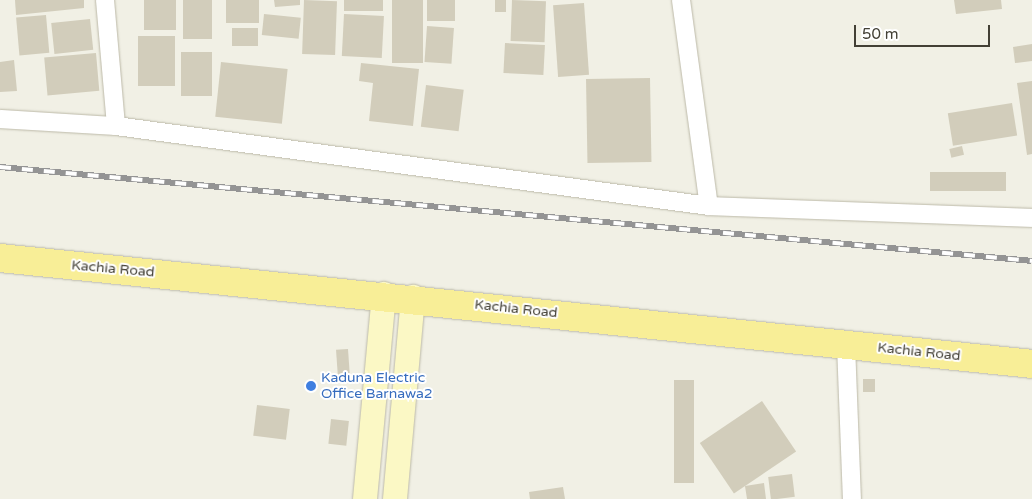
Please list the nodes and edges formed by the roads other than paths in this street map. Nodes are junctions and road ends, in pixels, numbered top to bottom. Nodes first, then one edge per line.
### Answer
1 (106, 0) edge
2 (681, 0) edge
3 (0, 119) edge
4 (116, 126) junction
5 (709, 206) junction
6 (1032, 218) edge
7 (0, 258) edge
8 (384, 294) junction
9 (413, 297) junction
10 (846, 345) junction
11 (1032, 364) edge
12 (365, 499) edge
13 (395, 499) edge
14 (852, 499) edge

1 - 4 street
2 - 5 street
3 - 4 street
4 - 5 street
5 - 6 street
7 - 8 main road, Kachia Road
8 - 9 main road, Kachia Road
8 - 12 street
9 - 10 main road, Kachia Road
9 - 13 street
10 - 11 main road, Kachia Road
10 - 14 street

